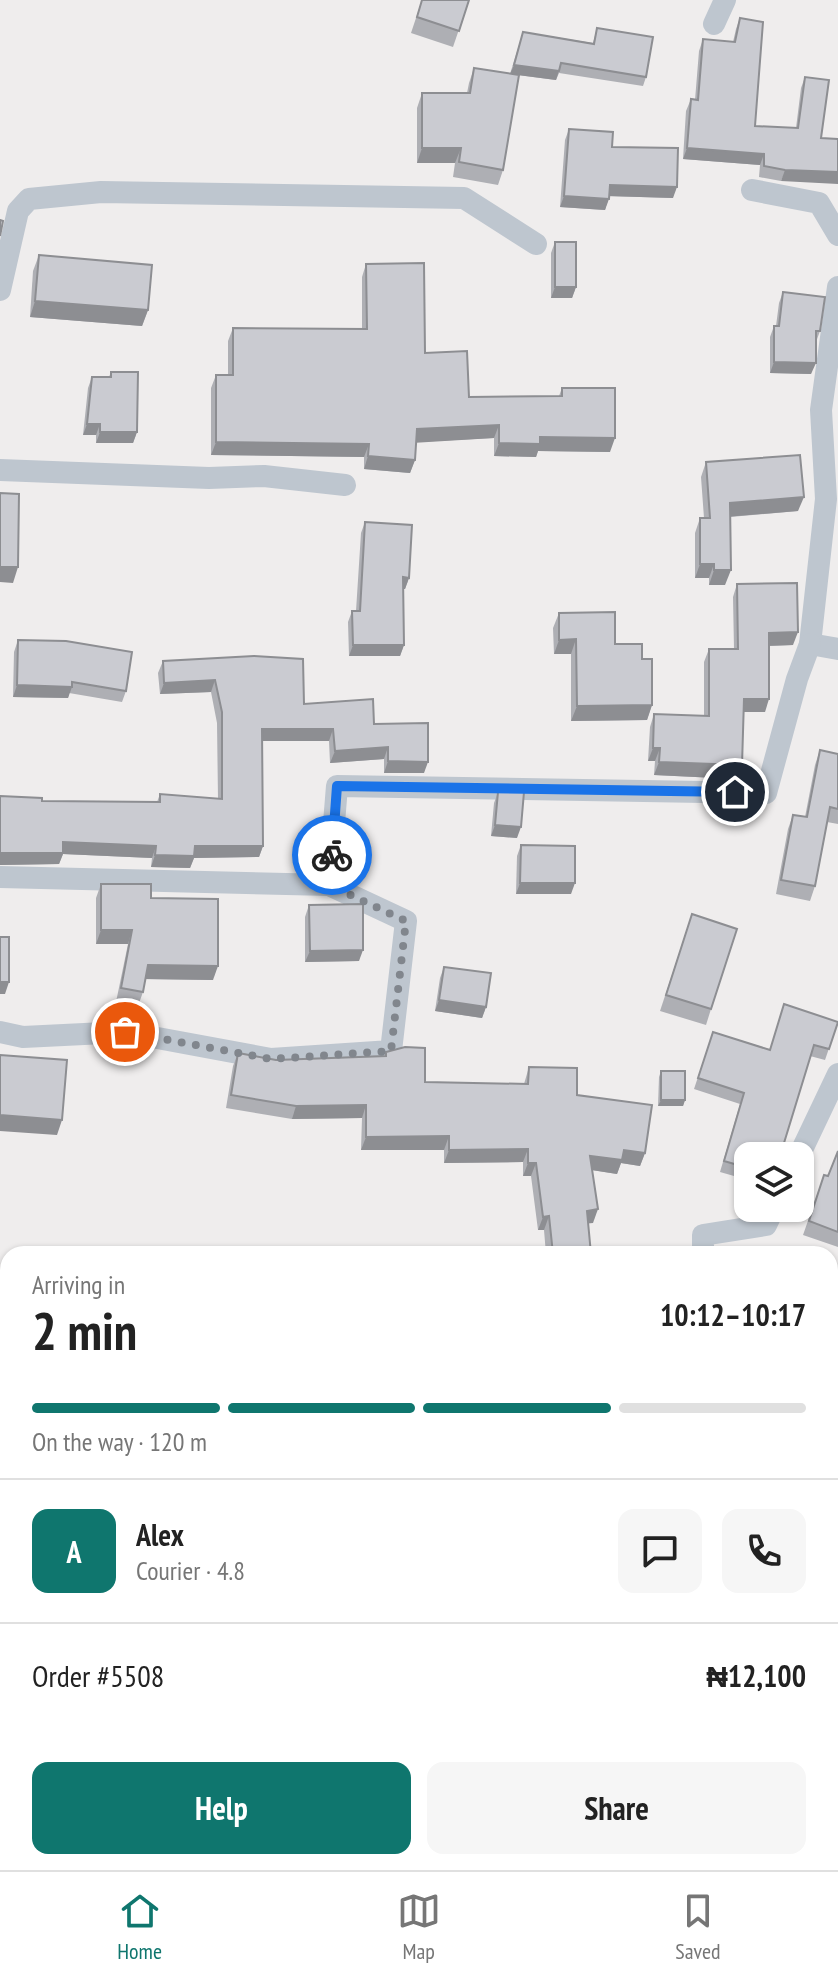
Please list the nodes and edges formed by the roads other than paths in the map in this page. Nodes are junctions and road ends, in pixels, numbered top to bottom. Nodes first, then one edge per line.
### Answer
1 (725, 0) edge
2 (714, 24) dead end
3 (752, 190) dead end
4 (838, 235) edge
5 (536, 244) dead end
6 (838, 287) edge
7 (0, 290) edge
8 (0, 470) edge
9 (345, 485) dead end
10 (810, 644) junction
11 (838, 649) edge
12 (0, 877) edge
13 (329, 885) junction
14 (0, 1032) edge
15 (838, 1074) edge
16 (806, 1142) edge
17 (767, 1222) edge
18 (703, 1246) edge

1 - 2 street
3 - 4 street
5 - 7 street
6 - 10 street
8 - 9 street
10 - 11 street
10 - 13 street
12 - 13 street
13 - 14 street
15 - 16 street
17 - 18 street

